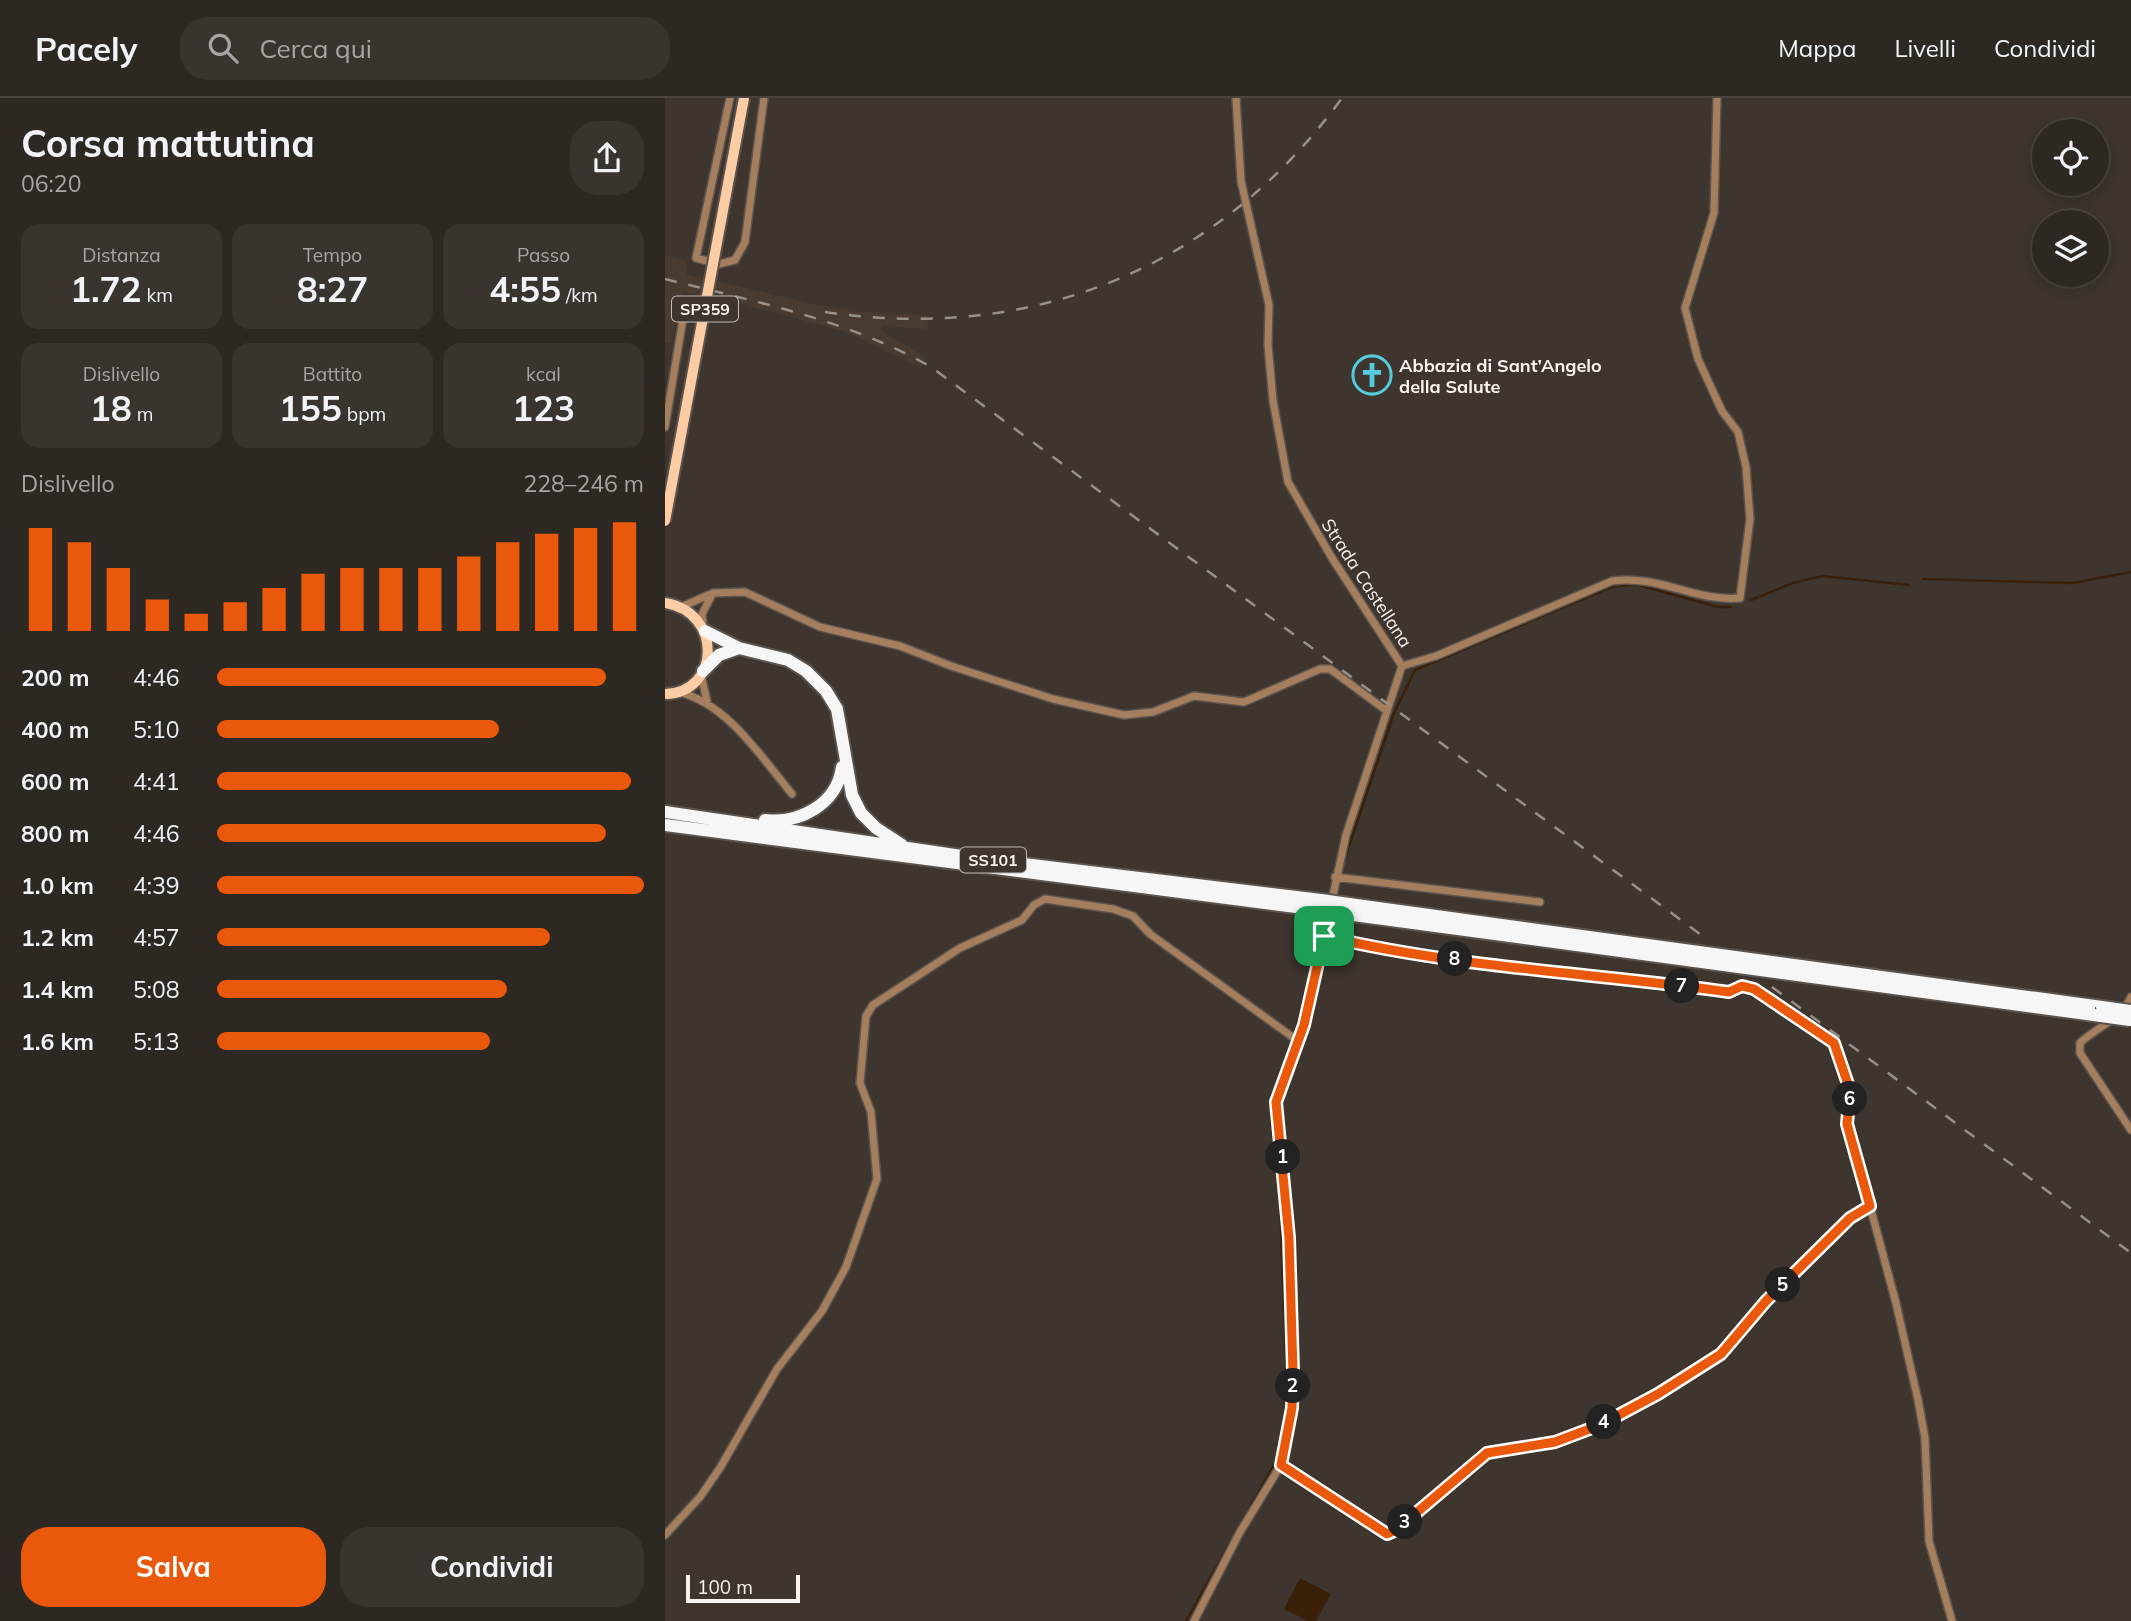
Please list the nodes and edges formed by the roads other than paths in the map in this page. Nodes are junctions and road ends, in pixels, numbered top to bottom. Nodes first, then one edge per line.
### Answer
1 (730, 98) edge
2 (744, 98) edge
3 (764, 98) edge
4 (1236, 98) edge
5 (1717, 98) edge
6 (685, 307) dead end
7 (665, 427) edge
8 (665, 522) edge
9 (713, 593) junction
10 (665, 595) edge
11 (674, 605) edge
12 (704, 629) junction
13 (739, 648) junction
14 (1402, 666) junction
15 (702, 673) junction
16 (670, 695) edge
17 (707, 701) junction
18 (1387, 711) junction
19 (845, 749) junction
20 (792, 794) dead end
21 (665, 812) edge
22 (714, 820) junction
23 (665, 825) edge
24 (908, 848) junction
25 (1335, 877) junction
26 (1540, 902) dead end
27 (1320, 905) junction
28 (1324, 936) junction
29 (2131, 997) edge
30 (2098, 1011) junction
31 (2131, 1011) edge
32 (2131, 1020) edge
33 (1298, 1041) junction
34 (2131, 1130) edge
35 (1870, 1206) junction
36 (1281, 1465) junction
37 (665, 1535) edge
38 (1193, 1621) edge
39 (1952, 1621) edge

1 - 3 street
2 - 8 main road, SP359, bridge
4 - 14 street, Strada Castellana
5 - 14 street
6 - 7 street
9 - 11 street
9 - 12 street
9 - 18 street
10 - 11 main road
11 - 12 main road
12 - 13 highway
12 - 15 main road
13 - 15 highway
13 - 19 highway
14 - 18 street, Strada Castellana
15 - 16 main road
15 - 17 street
16 - 17 street
17 - 20 street
18 - 25 street, Strada Castellana
19 - 22 highway
19 - 24 highway
21 - 22 highway, SS101
22 - 24 highway, SS101
23 - 27 highway, SS101
24 - 27 highway, SS101
25 - 26 street
25 - 28 street, Strada Castellana
27 - 30 highway, SS101, bridge
28 - 33 street, Strada Castellana
28 - 35 street
29 - 34 street
30 - 31 highway, SS101, bridge
30 - 32 highway, SS101, bridge
33 - 36 street, Strada Castellana
33 - 37 street
35 - 36 street
35 - 39 street
36 - 38 street, Strada Castellana

